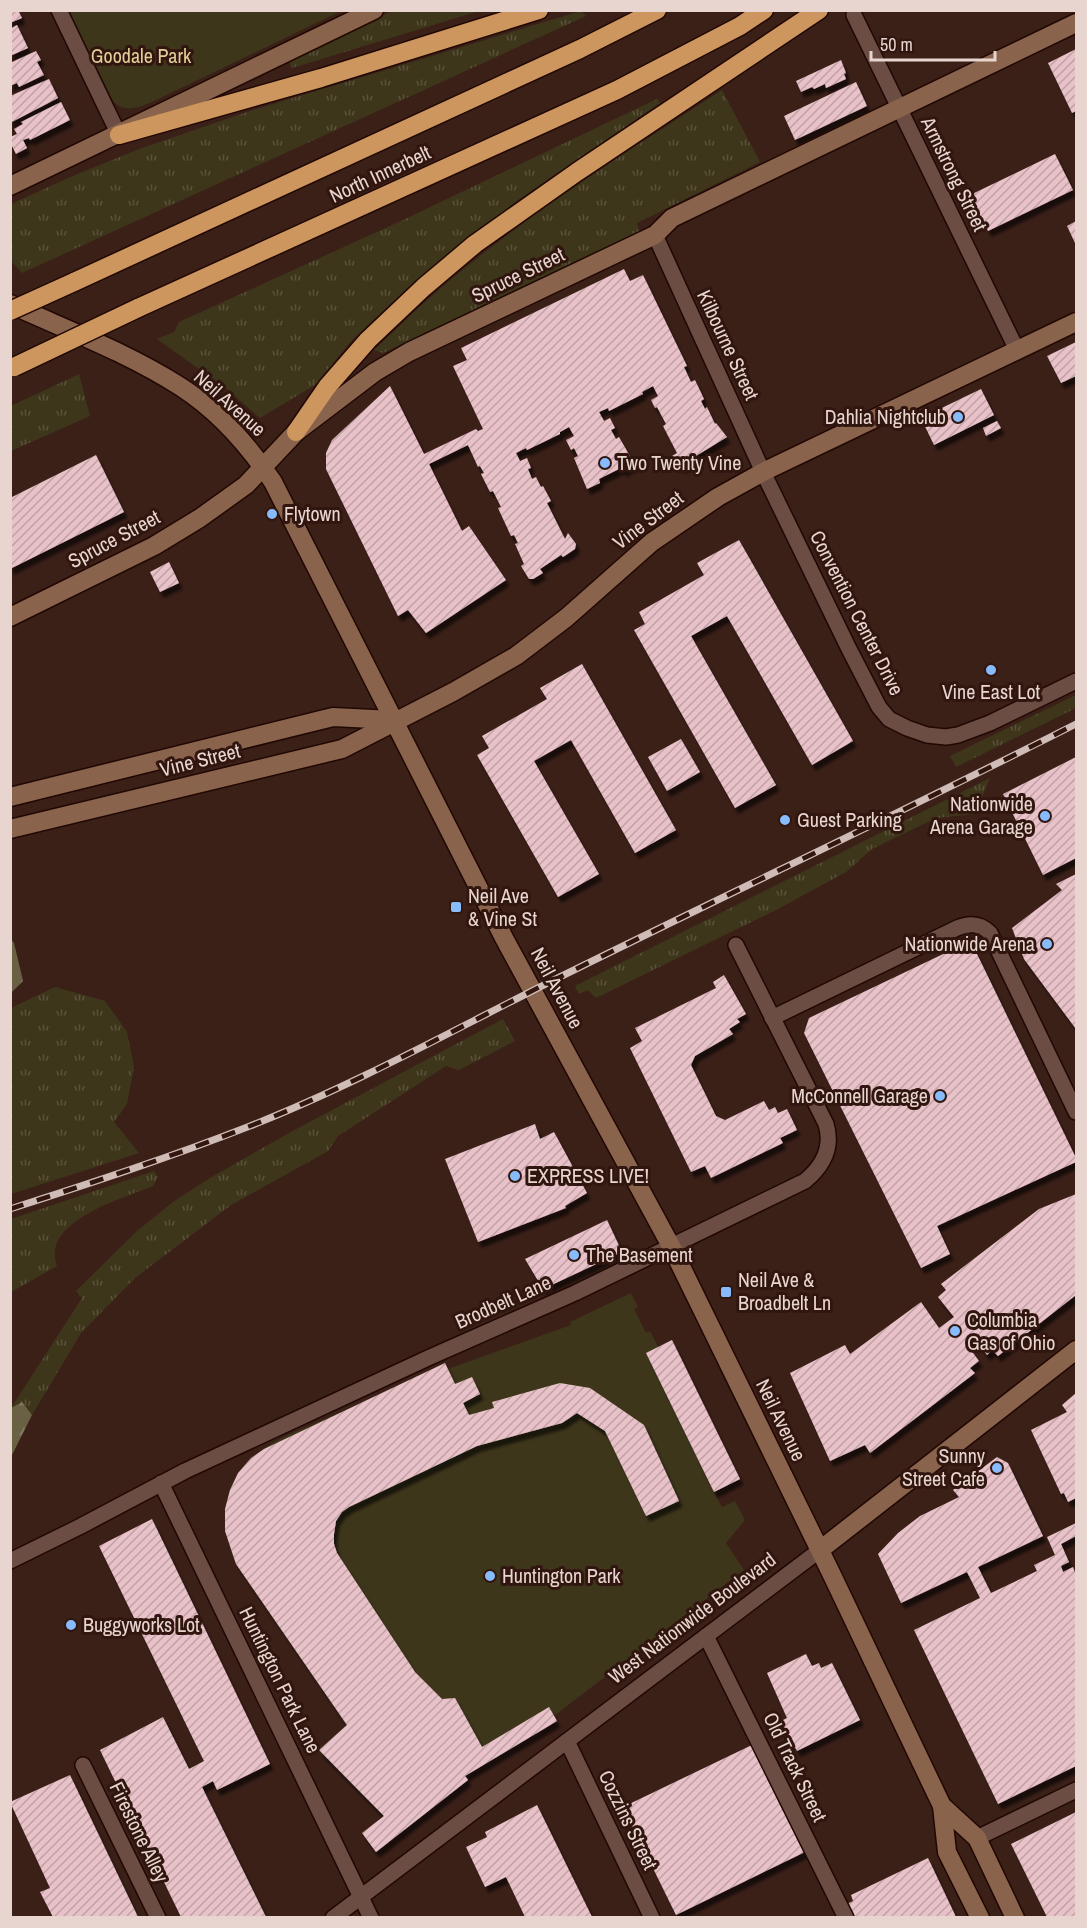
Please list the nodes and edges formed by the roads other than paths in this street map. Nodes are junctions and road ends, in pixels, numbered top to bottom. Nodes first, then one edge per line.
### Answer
1 (59, 10) edge
2 (374, 10) edge
3 (539, 10) edge
4 (657, 10) edge
5 (764, 10) edge
6 (819, 10) edge
7 (854, 15) dead end
8 (1077, 23) edge
9 (899, 108) junction
10 (119, 135) junction
11 (10, 186) edge
12 (655, 235) junction
13 (10, 304) edge
14 (10, 312) edge
15 (1077, 322) edge
16 (1017, 350) junction
17 (12, 369) edge
18 (296, 432) junction
19 (262, 466) junction
20 (763, 472) junction
21 (10, 617) edge
22 (1077, 681) edge
23 (395, 721) junction
24 (10, 797) edge
25 (10, 829) edge
26 (736, 945) dead end
27 (772, 1018) junction
28 (1077, 1112) edge
29 (671, 1246) junction
30 (1077, 1350) edge
31 (161, 1483) junction
32 (820, 1550) junction
33 (10, 1561) edge
34 (706, 1636) junction
35 (567, 1741) junction
36 (83, 1765) dead end
37 (1077, 1790) edge
38 (942, 1806) junction
39 (977, 1838) junction
40 (361, 1896) junction
41 (158, 1917) edge
42 (333, 1917) edge
43 (371, 1917) edge
44 (652, 1917) edge
45 (846, 1917) edge
46 (980, 1917) edge
47 (1015, 1917) edge

1 - 10 street
2 - 10 street
3 - 10 highway
4 - 14 highway, North Innerbelt, bridge
5 - 17 highway, North Innerbelt, bridge
6 - 18 highway
7 - 9 street, Armstrong Street
8 - 9 street, Spruce Street
9 - 12 street, Spruce Street
9 - 16 street, Armstrong Street
10 - 11 street
12 - 18 street, Spruce Street
12 - 20 street, Kilbourne Street
13 - 19 street, Neil Avenue
15 - 16 street, Vine Street
16 - 20 street, Vine Street
18 - 19 street, Spruce Street
19 - 21 street, Spruce Street
19 - 23 street, Neil Avenue
20 - 22 street, Convention Center Drive
20 - 23 street, Vine Street
23 - 24 street, Vine Street
23 - 25 street, Vine Street
23 - 29 street, Neil Avenue
26 - 27 street, Brodbelt Lane
27 - 28 street
27 - 29 street, Brodbelt Lane
29 - 31 street, Brodbelt Lane
29 - 32 street, Neil Avenue
30 - 32 street, West Nationwide Boulevard
31 - 33 street, Brodbelt Lane
31 - 40 street, Huntington Park Lane
32 - 34 street, West Nationwide Boulevard
32 - 38 street, Neil Avenue
34 - 35 street, West Nationwide Boulevard
34 - 45 street, Old Track Street
35 - 40 street, West Nationwide Boulevard
35 - 44 street, Cozzins Street
36 - 41 street, Firestone Alley
37 - 39 street
38 - 39 street
38 - 46 street, Neil Avenue
39 - 47 street
40 - 42 street, West Nationwide Boulevard
40 - 43 street, Huntington Park Lane

